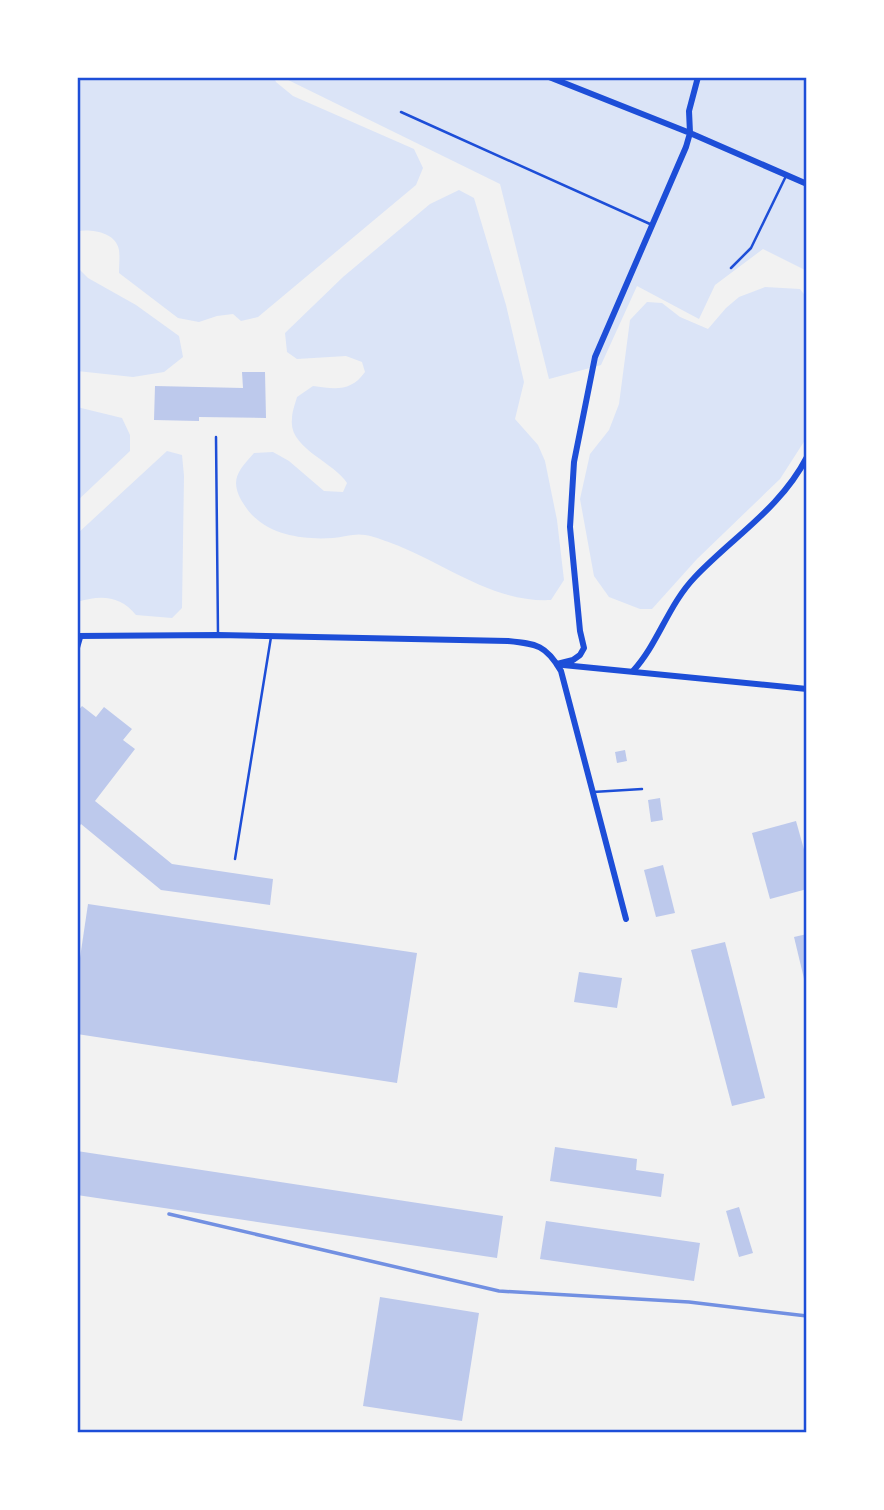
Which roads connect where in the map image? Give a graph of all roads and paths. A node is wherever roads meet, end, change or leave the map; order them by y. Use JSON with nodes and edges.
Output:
{"nodes":[{"id":1,"x":549,"y":77,"type":"edge"},
{"id":2,"x":698,"y":77,"type":"edge"},
{"id":3,"x":401,"y":112,"type":"dead end"},
{"id":4,"x":690,"y":133,"type":"junction"},
{"id":5,"x":786,"y":175,"type":"junction"},
{"id":6,"x":807,"y":184,"type":"edge"},
{"id":7,"x":652,"y":225,"type":"junction"},
{"id":8,"x":731,"y":268,"type":"dead end"},
{"id":9,"x":216,"y":437,"type":"dead end"},
{"id":10,"x":807,"y":457,"type":"edge"},
{"id":11,"x":218,"y":635,"type":"junction"},
{"id":12,"x":80,"y":636,"type":"edge"},
{"id":13,"x":271,"y":636,"type":"junction"},
{"id":14,"x":77,"y":654,"type":"edge"},
{"id":15,"x":558,"y":664,"type":"junction"},
{"id":16,"x":633,"y":671,"type":"junction"},
{"id":17,"x":807,"y":689,"type":"edge"},
{"id":18,"x":642,"y":789,"type":"dead end"},
{"id":19,"x":593,"y":792,"type":"junction"},
{"id":20,"x":235,"y":859,"type":"dead end"},
{"id":21,"x":626,"y":919,"type":"dead end"}],
"edges":[{"from":1,"to":4,"type":"street"},
{"from":2,"to":4,"type":"street"},
{"from":3,"to":7,"type":"lane"},
{"from":4,"to":5,"type":"street"},
{"from":4,"to":7,"type":"street"},
{"from":5,"to":6,"type":"street"},
{"from":5,"to":8,"type":"lane"},
{"from":7,"to":15,"type":"street"},
{"from":9,"to":11,"type":"lane"},
{"from":10,"to":16,"type":"street"},
{"from":11,"to":12,"type":"street"},
{"from":11,"to":13,"type":"street"},
{"from":12,"to":14,"type":"lane"},
{"from":13,"to":15,"type":"street"},
{"from":13,"to":20,"type":"lane"},
{"from":15,"to":16,"type":"street"},
{"from":15,"to":19,"type":"street"},
{"from":16,"to":17,"type":"street"},
{"from":18,"to":19,"type":"lane"},
{"from":19,"to":21,"type":"street"}]}
